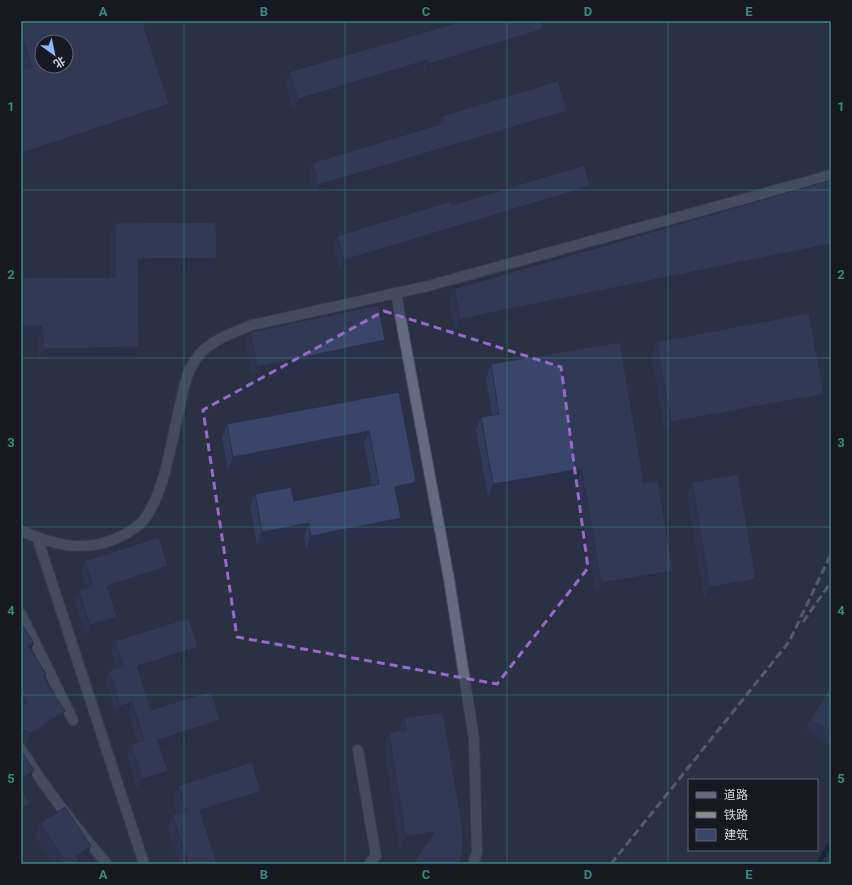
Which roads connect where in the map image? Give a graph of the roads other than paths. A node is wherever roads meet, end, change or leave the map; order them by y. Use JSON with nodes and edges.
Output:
{"nodes":[{"id":1,"x":831,"y":175,"type":"edge"},
{"id":2,"x":396,"y":293,"type":"junction"},
{"id":3,"x":21,"y":530,"type":"edge"},
{"id":4,"x":37,"y":537,"type":"junction"},
{"id":5,"x":21,"y":614,"type":"edge"},
{"id":6,"x":73,"y":720,"type":"dead end"},
{"id":7,"x":21,"y":749,"type":"edge"},
{"id":8,"x":358,"y":750,"type":"dead end"},
{"id":9,"x":108,"y":864,"type":"edge"},
{"id":10,"x":144,"y":864,"type":"edge"},
{"id":11,"x":369,"y":864,"type":"edge"},
{"id":12,"x":474,"y":864,"type":"edge"}],
"edges":[{"from":1,"to":2,"type":"street"},
{"from":2,"to":4,"type":"street"},
{"from":2,"to":12,"type":"street"},
{"from":3,"to":4,"type":"street"},
{"from":4,"to":10,"type":"street"},
{"from":5,"to":6,"type":"street"},
{"from":7,"to":9,"type":"street"},
{"from":8,"to":11,"type":"street"}]}
